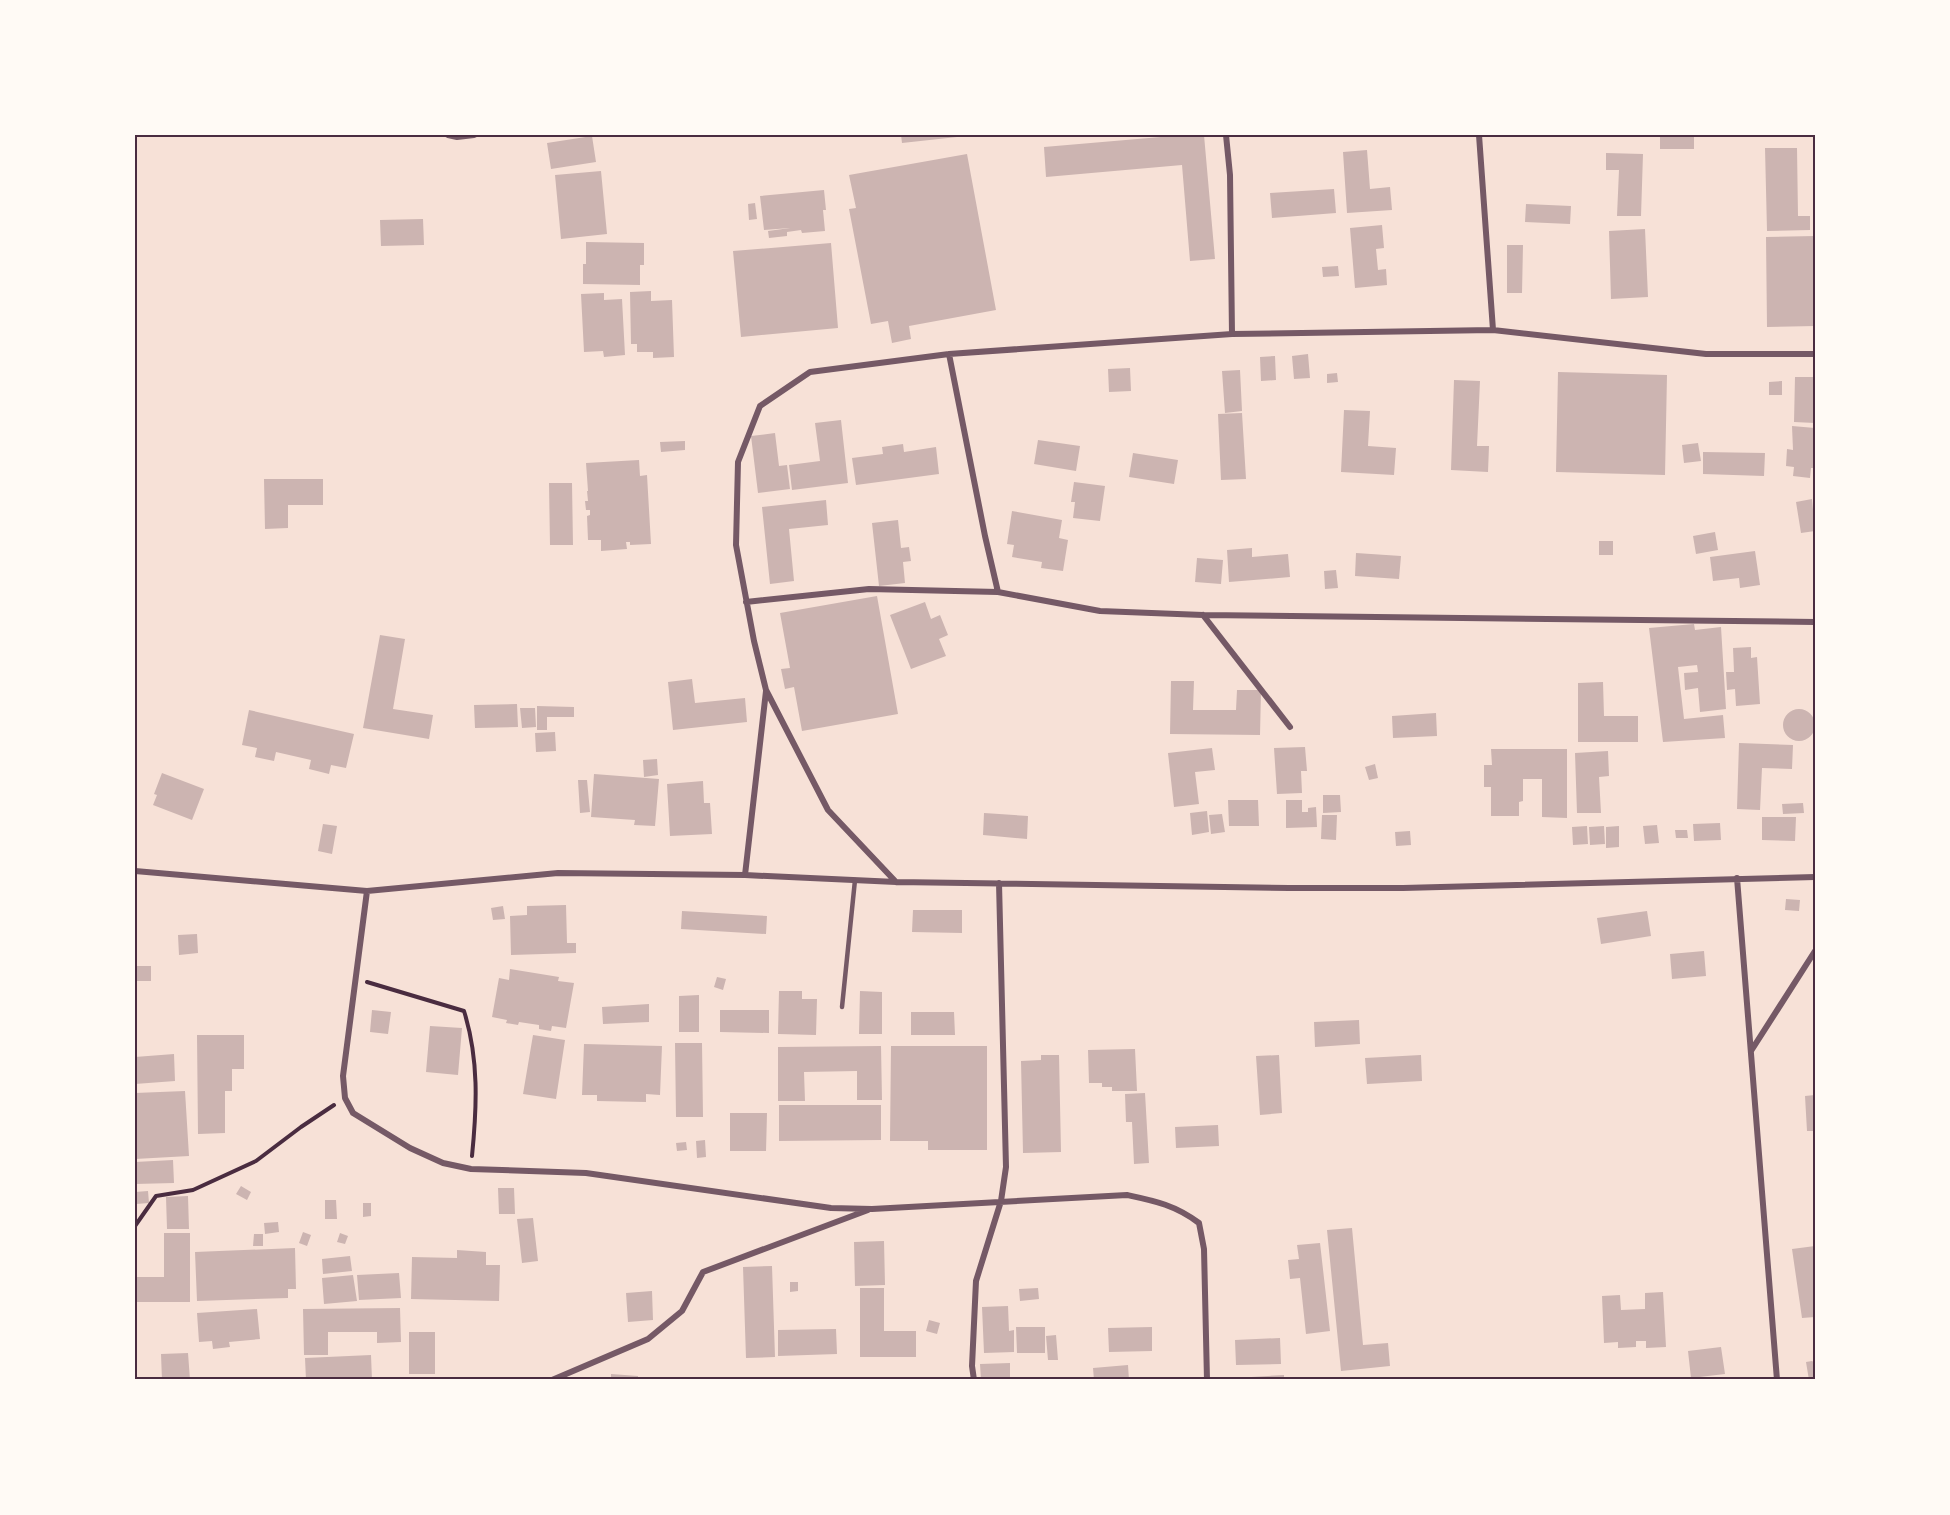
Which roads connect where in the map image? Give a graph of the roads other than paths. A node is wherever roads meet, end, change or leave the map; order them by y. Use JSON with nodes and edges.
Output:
{"nodes":[{"id":1,"x":448,"y":135,"type":"edge"},
{"id":2,"x":474,"y":135,"type":"edge"},
{"id":3,"x":1226,"y":135,"type":"edge"},
{"id":4,"x":1479,"y":135,"type":"edge"},
{"id":5,"x":1493,"y":330,"type":"junction"},
{"id":6,"x":1232,"y":334,"type":"junction"},
{"id":7,"x":949,"y":354,"type":"junction"},
{"id":8,"x":1815,"y":354,"type":"edge"},
{"id":9,"x":998,"y":592,"type":"junction"},
{"id":10,"x":746,"y":602,"type":"junction"},
{"id":11,"x":1203,"y":615,"type":"junction"},
{"id":12,"x":1815,"y":621,"type":"edge"},
{"id":13,"x":766,"y":690,"type":"junction"},
{"id":14,"x":1290,"y":727,"type":"dead end"},
{"id":15,"x":135,"y":871,"type":"edge"},
{"id":16,"x":745,"y":875,"type":"junction"},
{"id":17,"x":1815,"y":877,"type":"edge"},
{"id":18,"x":1737,"y":878,"type":"junction"},
{"id":19,"x":855,"y":880,"type":"junction"},
{"id":20,"x":896,"y":882,"type":"junction"},
{"id":21,"x":999,"y":883,"type":"junction"},
{"id":22,"x":367,"y":891,"type":"junction"},
{"id":23,"x":1815,"y":951,"type":"edge"},
{"id":24,"x":842,"y":1007,"type":"dead end"},
{"id":25,"x":1751,"y":1051,"type":"junction"},
{"id":26,"x":1001,"y":1201,"type":"junction"},
{"id":27,"x":872,"y":1209,"type":"junction"},
{"id":28,"x":552,"y":1380,"type":"edge"},
{"id":29,"x":974,"y":1380,"type":"edge"},
{"id":30,"x":1207,"y":1380,"type":"edge"},
{"id":31,"x":1777,"y":1380,"type":"edge"}],
"edges":[{"from":1,"to":2,"type":"street"},
{"from":3,"to":6,"type":"street"},
{"from":4,"to":5,"type":"street"},
{"from":5,"to":6,"type":"street"},
{"from":5,"to":8,"type":"street"},
{"from":6,"to":7,"type":"street"},
{"from":7,"to":9,"type":"street"},
{"from":7,"to":10,"type":"street"},
{"from":9,"to":10,"type":"street"},
{"from":9,"to":11,"type":"street"},
{"from":10,"to":13,"type":"street"},
{"from":11,"to":12,"type":"street"},
{"from":11,"to":14,"type":"street"},
{"from":13,"to":16,"type":"street"},
{"from":13,"to":20,"type":"street"},
{"from":15,"to":22,"type":"street"},
{"from":16,"to":19,"type":"street"},
{"from":16,"to":22,"type":"street"},
{"from":17,"to":18,"type":"street"},
{"from":18,"to":21,"type":"street"},
{"from":18,"to":25,"type":"street"},
{"from":19,"to":20,"type":"street"},
{"from":19,"to":24,"type":"lane"},
{"from":20,"to":21,"type":"street"},
{"from":21,"to":26,"type":"street"},
{"from":22,"to":27,"type":"street"},
{"from":23,"to":25,"type":"street"},
{"from":25,"to":31,"type":"street"},
{"from":26,"to":27,"type":"street"},
{"from":26,"to":29,"type":"street"},
{"from":26,"to":30,"type":"street"},
{"from":27,"to":28,"type":"street"}]}
